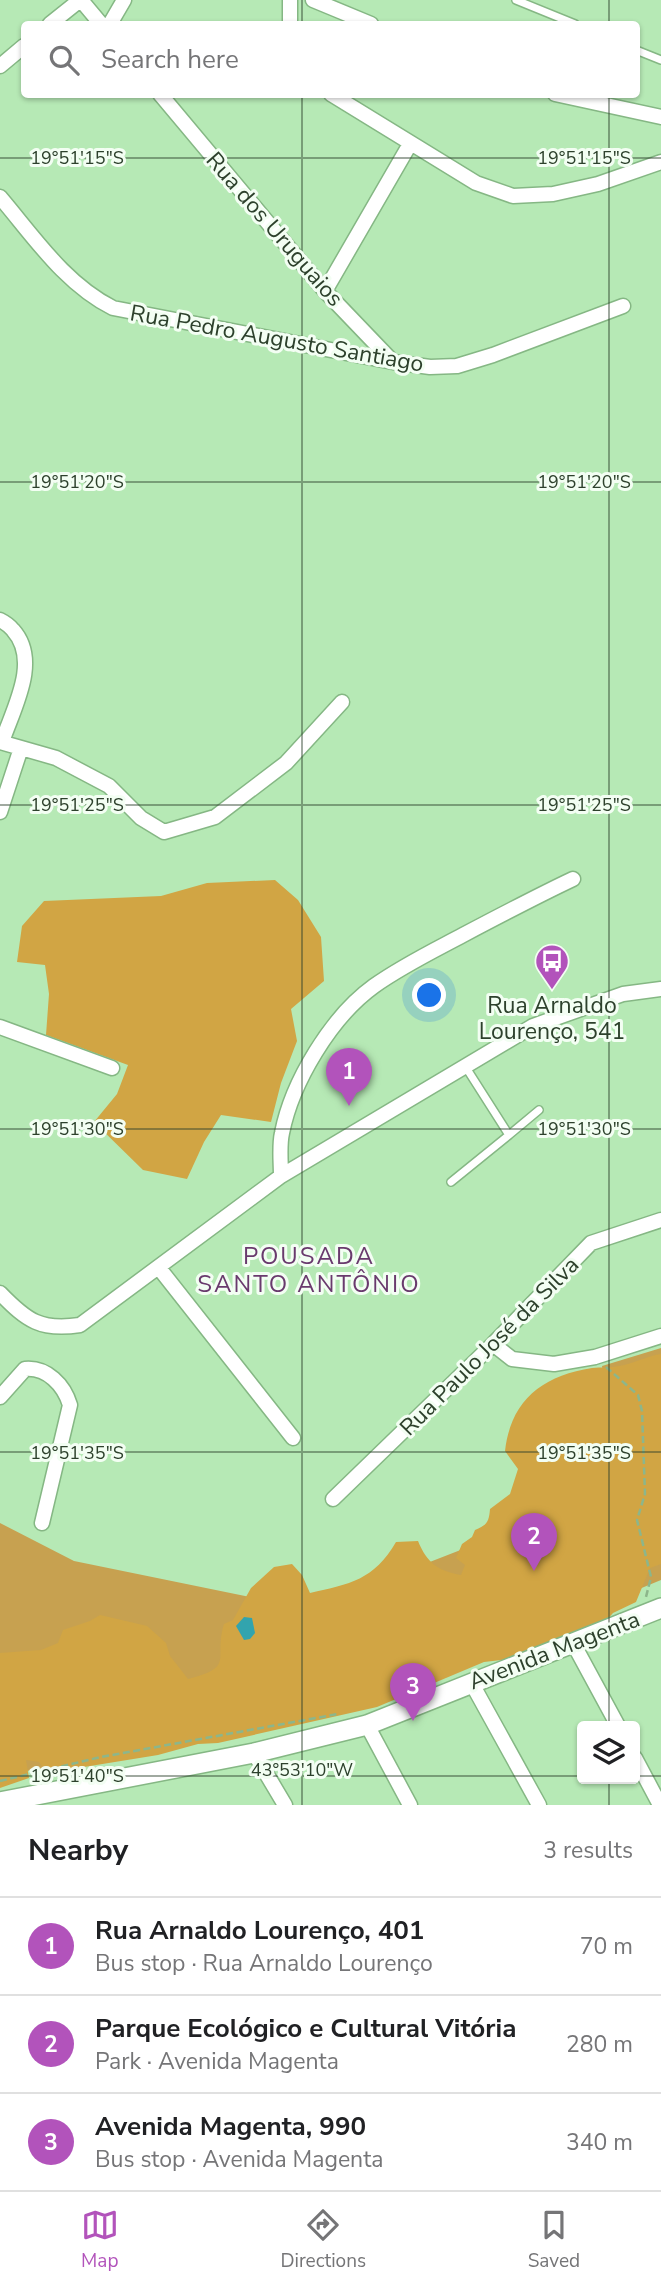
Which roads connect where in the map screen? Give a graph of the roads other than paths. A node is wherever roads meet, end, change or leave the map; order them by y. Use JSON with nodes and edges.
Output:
{"nodes":[{"id":1,"x":80,"y":0,"type":"edge"},
{"id":2,"x":124,"y":0,"type":"edge"},
{"id":3,"x":290,"y":0,"type":"edge"},
{"id":4,"x":313,"y":0,"type":"edge"},
{"id":5,"x":516,"y":0,"type":"edge"},
{"id":6,"x":54,"y":21,"type":"edge"},
{"id":7,"x":98,"y":21,"type":"edge"},
{"id":8,"x":112,"y":21,"type":"edge"},
{"id":9,"x":290,"y":21,"type":"edge"},
{"id":10,"x":364,"y":21,"type":"edge"},
{"id":11,"x":568,"y":21,"type":"edge"},
{"id":12,"x":21,"y":48,"type":"edge"},
{"id":13,"x":640,"y":52,"type":"edge"},
{"id":14,"x":661,"y":60,"type":"edge"},
{"id":15,"x":0,"y":66,"type":"edge"},
{"id":16,"x":163,"y":98,"type":"edge"},
{"id":17,"x":337,"y":98,"type":"edge"},
{"id":18,"x":573,"y":98,"type":"edge"},
{"id":19,"x":661,"y":117,"type":"edge"},
{"id":20,"x":410,"y":144,"type":"junction"},
{"id":21,"x":661,"y":162,"type":"edge"},
{"id":22,"x":0,"y":197,"type":"edge"},
{"id":23,"x":325,"y":291,"type":"junction"},
{"id":24,"x":623,"y":306,"type":"dead end"},
{"id":25,"x":393,"y":362,"type":"junction"},
{"id":26,"x":0,"y":620,"type":"edge"},
{"id":27,"x":342,"y":702,"type":"dead end"},
{"id":28,"x":1,"y":742,"type":"edge"},
{"id":29,"x":21,"y":748,"type":"junction"},
{"id":30,"x":0,"y":812,"type":"edge"},
{"id":31,"x":573,"y":879,"type":"dead end"},
{"id":32,"x":661,"y":989,"type":"edge"},
{"id":33,"x":0,"y":1027,"type":"edge"},
{"id":34,"x":465,"y":1066,"type":"junction"},
{"id":35,"x":112,"y":1068,"type":"dead end"},
{"id":36,"x":539,"y":1110,"type":"dead end"},
{"id":37,"x":509,"y":1135,"type":"junction"},
{"id":38,"x":281,"y":1176,"type":"junction"},
{"id":39,"x":451,"y":1182,"type":"dead end"},
{"id":40,"x":661,"y":1220,"type":"edge"},
{"id":41,"x":159,"y":1268,"type":"junction"},
{"id":42,"x":2,"y":1299,"type":"edge"},
{"id":43,"x":661,"y":1336,"type":"edge"},
{"id":44,"x":493,"y":1344,"type":"junction"},
{"id":45,"x":0,"y":1397,"type":"edge"},
{"id":46,"x":293,"y":1438,"type":"dead end"},
{"id":47,"x":333,"y":1499,"type":"dead end"},
{"id":48,"x":42,"y":1522,"type":"dead end"},
{"id":49,"x":652,"y":1602,"type":"edge"},
{"id":50,"x":573,"y":1643,"type":"junction"},
{"id":51,"x":471,"y":1682,"type":"junction"},
{"id":52,"x":615,"y":1721,"type":"edge"},
{"id":53,"x":367,"y":1725,"type":"junction"},
{"id":54,"x":254,"y":1752,"type":"junction"},
{"id":55,"x":640,"y":1767,"type":"edge"},
{"id":56,"x":34,"y":1800,"type":"edge"},
{"id":57,"x":0,"y":1802,"type":"edge"},
{"id":58,"x":285,"y":1805,"type":"edge"},
{"id":59,"x":410,"y":1805,"type":"edge"},
{"id":60,"x":539,"y":1805,"type":"edge"},
{"id":61,"x":660,"y":1805,"type":"edge"}],
"edges":[{"from":1,"to":6,"type":"street"},
{"from":1,"to":7,"type":"street"},
{"from":2,"to":8,"type":"street"},
{"from":3,"to":9,"type":"street"},
{"from":4,"to":10,"type":"street"},
{"from":5,"to":11,"type":"lane"},
{"from":12,"to":15,"type":"street"},
{"from":13,"to":14,"type":"lane"},
{"from":16,"to":23,"type":"street","name":"Rua dos Uruguaios"},
{"from":17,"to":20,"type":"street"},
{"from":18,"to":19,"type":"street"},
{"from":20,"to":21,"type":"street"},
{"from":20,"to":23,"type":"street"},
{"from":22,"to":25,"type":"street","name":"Rua Pedro Augusto Santiago"},
{"from":23,"to":25,"type":"street","name":"Rua dos Uruguaios"},
{"from":24,"to":25,"type":"street","name":"Rua Pedro Augusto Santiago"},
{"from":26,"to":28,"type":"street"},
{"from":27,"to":29,"type":"street"},
{"from":28,"to":29,"type":"street"},
{"from":29,"to":30,"type":"street"},
{"from":31,"to":38,"type":"street"},
{"from":32,"to":34,"type":"street"},
{"from":33,"to":35,"type":"street"},
{"from":34,"to":37,"type":"lane"},
{"from":34,"to":38,"type":"street"},
{"from":36,"to":37,"type":"lane"},
{"from":37,"to":39,"type":"lane"},
{"from":38,"to":41,"type":"street"},
{"from":40,"to":44,"type":"street","name":"Rua Paulo José da Silva"},
{"from":41,"to":42,"type":"street"},
{"from":41,"to":46,"type":"street"},
{"from":43,"to":44,"type":"street"},
{"from":44,"to":47,"type":"street","name":"Rua Paulo José da Silva"},
{"from":45,"to":48,"type":"street"},
{"from":49,"to":50,"type":"street","name":"Avenida Magenta"},
{"from":50,"to":51,"type":"street","name":"Avenida Magenta"},
{"from":50,"to":52,"type":"street"},
{"from":51,"to":53,"type":"street","name":"Avenida Magenta"},
{"from":51,"to":60,"type":"street"},
{"from":53,"to":54,"type":"street","name":"Avenida Magenta"},
{"from":53,"to":59,"type":"street"},
{"from":54,"to":56,"type":"street","name":"Avenida Magenta"},
{"from":54,"to":58,"type":"street"},
{"from":55,"to":61,"type":"street"},
{"from":56,"to":57,"type":"street","name":"Avenida Magenta"}]}
